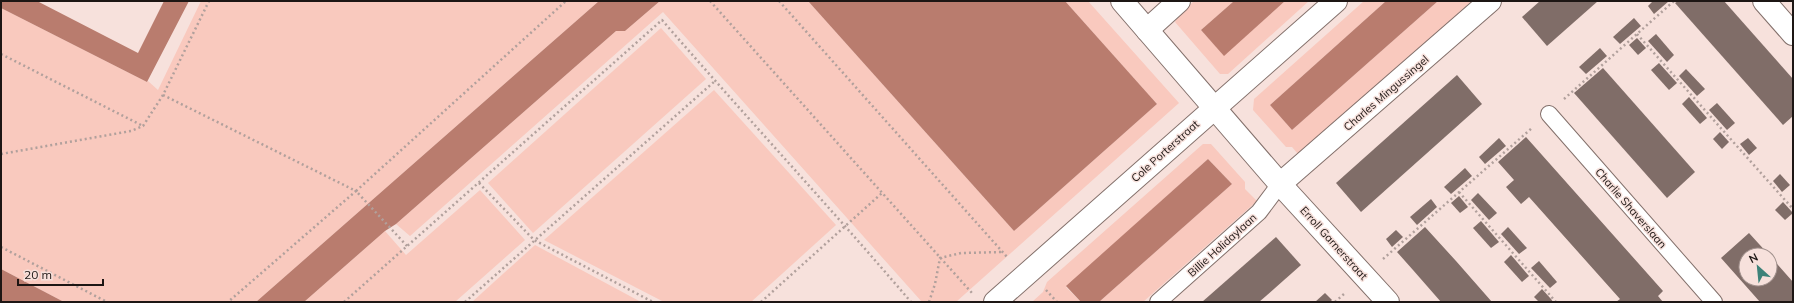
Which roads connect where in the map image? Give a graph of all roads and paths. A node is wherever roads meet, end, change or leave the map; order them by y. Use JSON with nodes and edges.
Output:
{"nodes":[{"id":1,"x":209,"y":1,"type":"edge"},
{"id":2,"x":566,"y":1,"type":"edge"},
{"id":3,"x":710,"y":1,"type":"edge"},
{"id":4,"x":779,"y":1,"type":"edge"},
{"id":5,"x":1122,"y":1,"type":"edge"},
{"id":6,"x":1180,"y":1,"type":"edge"},
{"id":7,"x":1336,"y":1,"type":"edge"},
{"id":8,"x":1490,"y":1,"type":"edge"},
{"id":9,"x":1674,"y":1,"type":"edge"},
{"id":10,"x":1764,"y":1,"type":"edge"},
{"id":11,"x":1147,"y":30,"type":"junction"},
{"id":12,"x":1637,"y":34,"type":"junction"},
{"id":13,"x":1793,"y":34,"type":"edge"},
{"id":14,"x":1,"y":54,"type":"edge"},
{"id":15,"x":714,"y":81,"type":"junction"},
{"id":16,"x":163,"y":95,"type":"junction"},
{"id":17,"x":1215,"y":107,"type":"junction"},
{"id":18,"x":1548,"y":114,"type":"junction"},
{"id":19,"x":143,"y":126,"type":"junction"},
{"id":20,"x":1,"y":154,"type":"edge"},
{"id":21,"x":479,"y":183,"type":"junction"},
{"id":22,"x":1280,"y":184,"type":"junction"},
{"id":23,"x":356,"y":191,"type":"junction"},
{"id":24,"x":1459,"y":192,"type":"junction"},
{"id":25,"x":882,"y":193,"type":"junction"},
{"id":26,"x":1793,"y":209,"type":"edge"},
{"id":27,"x":846,"y":226,"type":"junction"},
{"id":28,"x":534,"y":240,"type":"junction"},
{"id":29,"x":407,"y":246,"type":"junction"},
{"id":30,"x":1,"y":247,"type":"edge"},
{"id":31,"x":1003,"y":252,"type":"junction"},
{"id":32,"x":940,"y":258,"type":"junction"},
{"id":33,"x":1026,"y":276,"type":"junction"},
{"id":34,"x":1364,"y":276,"type":"junction"},
{"id":35,"x":975,"y":296,"type":"dead end"},
{"id":36,"x":107,"y":302,"type":"edge"},
{"id":37,"x":228,"y":302,"type":"edge"},
{"id":38,"x":344,"y":302,"type":"edge"},
{"id":39,"x":465,"y":302,"type":"edge"},
{"id":40,"x":653,"y":302,"type":"edge"},
{"id":41,"x":761,"y":302,"type":"edge"},
{"id":42,"x":911,"y":302,"type":"edge"},
{"id":43,"x":928,"y":302,"type":"edge"},
{"id":44,"x":995,"y":302,"type":"edge"},
{"id":45,"x":1158,"y":302,"type":"edge"},
{"id":46,"x":1335,"y":302,"type":"edge"},
{"id":47,"x":1388,"y":302,"type":"edge"},
{"id":48,"x":1556,"y":302,"type":"edge"},
{"id":49,"x":1714,"y":302,"type":"edge"}],
"edges":[{"from":1,"to":16,"type":"path"},
{"from":2,"to":23,"type":"path"},
{"from":3,"to":25,"type":"path"},
{"from":4,"to":31,"type":"path"},
{"from":5,"to":11,"type":"street","name":"Erroll Garnerstraat"},
{"from":6,"to":11,"type":"street"},
{"from":7,"to":17,"type":"street","name":"Cole Porterstraat"},
{"from":8,"to":22,"type":"street","name":"Charles Mingussingel"},
{"from":9,"to":12,"type":"path"},
{"from":10,"to":13,"type":"street"},
{"from":11,"to":17,"type":"street","name":"Erroll Garnerstraat"},
{"from":12,"to":18,"type":"path"},
{"from":12,"to":26,"type":"path"},
{"from":14,"to":19,"type":"path"},
{"from":15,"to":21,"type":"path"},
{"from":15,"to":27,"type":"path"},
{"from":15,"to":28,"type":"path"},
{"from":16,"to":19,"type":"path"},
{"from":16,"to":23,"type":"path"},
{"from":17,"to":22,"type":"street","name":"Erroll Garnerstraat"},
{"from":17,"to":33,"type":"street","name":"Cole Porterstraat"},
{"from":18,"to":24,"type":"path"},
{"from":18,"to":49,"type":"street","name":"Charlie Shaverslaan"},
{"from":19,"to":20,"type":"path"},
{"from":21,"to":28,"type":"path"},
{"from":21,"to":29,"type":"path"},
{"from":22,"to":34,"type":"street","name":"Erroll Garnerstraat"},
{"from":22,"to":45,"type":"street","name":"Billie Holidaylaan"},
{"from":23,"to":29,"type":"path"},
{"from":23,"to":37,"type":"path"},
{"from":24,"to":34,"type":"path"},
{"from":24,"to":48,"type":"path"},
{"from":25,"to":27,"type":"path"},
{"from":25,"to":32,"type":"path"},
{"from":27,"to":41,"type":"path"},
{"from":27,"to":42,"type":"path"},
{"from":28,"to":39,"type":"path"},
{"from":28,"to":40,"type":"path"},
{"from":29,"to":38,"type":"path"},
{"from":30,"to":36,"type":"path"},
{"from":31,"to":32,"type":"path"},
{"from":31,"to":33,"type":"path"},
{"from":32,"to":35,"type":"path"},
{"from":32,"to":43,"type":"path"},
{"from":33,"to":44,"type":"street","name":"Cole Porterstraat"},
{"from":34,"to":46,"type":"path"},
{"from":34,"to":47,"type":"street","name":"Erroll Garnerstraat"}]}
